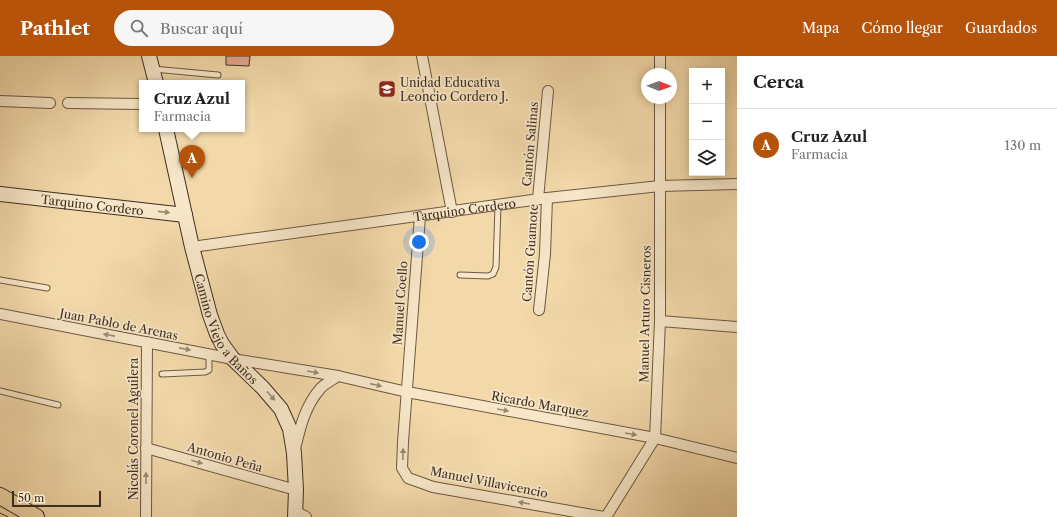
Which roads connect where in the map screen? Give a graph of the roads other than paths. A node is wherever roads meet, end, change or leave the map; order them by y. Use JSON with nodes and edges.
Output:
{"nodes":[{"id":1,"x":422,"y":56,"type":"edge"},
{"id":2,"x":660,"y":56,"type":"edge"},
{"id":3,"x":151,"y":62,"type":"edge"},
{"id":4,"x":660,"y":68,"type":"edge"},
{"id":5,"x":218,"y":75,"type":"dead end"},
{"id":6,"x":155,"y":80,"type":"edge"},
{"id":7,"x":548,"y":91,"type":"dead end"},
{"id":8,"x":0,"y":101,"type":"edge"},
{"id":9,"x":50,"y":103,"type":"dead end"},
{"id":10,"x":68,"y":103,"type":"dead end"},
{"id":11,"x":139,"y":104,"type":"edge"},
{"id":12,"x":660,"y":104,"type":"edge"},
{"id":13,"x":167,"y":132,"type":"edge"},
{"id":14,"x":737,"y":184,"type":"edge"},
{"id":15,"x":660,"y":186,"type":"junction"},
{"id":16,"x":0,"y":194,"type":"edge"},
{"id":17,"x":542,"y":199,"type":"junction"},
{"id":18,"x":498,"y":205,"type":"junction"},
{"id":19,"x":452,"y":212,"type":"junction"},
{"id":20,"x":185,"y":214,"type":"junction"},
{"id":21,"x":420,"y":216,"type":"junction"},
{"id":22,"x":192,"y":247,"type":"junction"},
{"id":23,"x":460,"y":274,"type":"dead end"},
{"id":24,"x":0,"y":280,"type":"edge"},
{"id":25,"x":47,"y":288,"type":"dead end"},
{"id":26,"x":539,"y":310,"type":"dead end"},
{"id":27,"x":0,"y":314,"type":"edge"},
{"id":28,"x":660,"y":321,"type":"junction"},
{"id":29,"x":737,"y":327,"type":"edge"},
{"id":30,"x":147,"y":342,"type":"junction"},
{"id":31,"x":209,"y":354,"type":"junction"},
{"id":32,"x":233,"y":359,"type":"junction"},
{"id":33,"x":162,"y":374,"type":"dead end"},
{"id":34,"x":338,"y":376,"type":"junction"},
{"id":35,"x":0,"y":391,"type":"edge"},
{"id":36,"x":407,"y":392,"type":"junction"},
{"id":37,"x":58,"y":405,"type":"dead end"},
{"id":38,"x":655,"y":438,"type":"junction"},
{"id":39,"x":146,"y":448,"type":"junction"},
{"id":40,"x":294,"y":453,"type":"junction"},
{"id":41,"x":737,"y":458,"type":"edge"},
{"id":42,"x":296,"y":490,"type":"junction"},
{"id":43,"x":0,"y":496,"type":"edge"},
{"id":44,"x":299,"y":515,"type":"edge"},
{"id":45,"x":36,"y":517,"type":"edge"},
{"id":46,"x":146,"y":517,"type":"edge"},
{"id":47,"x":605,"y":517,"type":"edge"}],
"edges":[{"from":1,"to":19,"type":"street"},
{"from":2,"to":4,"type":"street"},
{"from":3,"to":5,"type":"lane"},
{"from":3,"to":6,"type":"street"},
{"from":7,"to":17,"type":"street","name":"Cantón Salinas"},
{"from":8,"to":9,"type":"street"},
{"from":10,"to":11,"type":"street"},
{"from":12,"to":15,"type":"street","name":"Manuel Arturo Cisneros"},
{"from":13,"to":20,"type":"street","name":"Camino Viejo a Baños"},
{"from":14,"to":15,"type":"street","name":"Tarquino Cordero"},
{"from":15,"to":17,"type":"street","name":"Tarquino Cordero"},
{"from":15,"to":28,"type":"street","name":"Manuel Arturo Cisneros"},
{"from":16,"to":20,"type":"street","name":"Tarquino Cordero","one_way":true},
{"from":17,"to":18,"type":"street","name":"Tarquino Cordero"},
{"from":17,"to":26,"type":"street","name":"Cantón Guamote"},
{"from":18,"to":19,"type":"street","name":"Tarquino Cordero"},
{"from":18,"to":23,"type":"lane"},
{"from":19,"to":21,"type":"street","name":"Tarquino Cordero"},
{"from":20,"to":22,"type":"street","name":"Camino Viejo a Baños"},
{"from":21,"to":22,"type":"street","name":"Tarquino Cordero"},
{"from":21,"to":36,"type":"street","name":"Manuel Coello"},
{"from":22,"to":32,"type":"street","name":"Camino Viejo a Baños"},
{"from":24,"to":25,"type":"lane"},
{"from":30,"to":27,"type":"street","name":"Juan Pablo de Arenas","one_way":true},
{"from":28,"to":29,"type":"street"},
{"from":28,"to":38,"type":"street","name":"Manuel Arturo Cisneros"},
{"from":30,"to":31,"type":"street","name":"Juan Pablo de Arenas","one_way":true},
{"from":30,"to":39,"type":"street","name":"Nicolás Coronel Aguilera"},
{"from":31,"to":32,"type":"street","name":"Juan Pablo de Arenas"},
{"from":31,"to":33,"type":"lane"},
{"from":32,"to":34,"type":"street","name":"Ricardo Marquez","one_way":true},
{"from":32,"to":40,"type":"street","name":"Camino Viejo a Baños","one_way":true},
{"from":34,"to":36,"type":"street","name":"Ricardo Marquez","one_way":true},
{"from":34,"to":40,"type":"street"},
{"from":35,"to":37,"type":"lane"},
{"from":36,"to":38,"type":"street","name":"Ricardo Marquez","one_way":true},
{"from":47,"to":36,"type":"street","name":"Manuel Villavicencio","one_way":true},
{"from":38,"to":41,"type":"street","name":"Ricardo Marquez"},
{"from":38,"to":47,"type":"street","name":"Manuel Arturo Cisneros"},
{"from":39,"to":42,"type":"street","name":"Antonio Peña","one_way":true},
{"from":46,"to":39,"type":"street","name":"Nicolás Coronel Aguilera","one_way":true},
{"from":40,"to":42,"type":"street","name":"Camino Viejo a Baños"},
{"from":42,"to":44,"type":"street","name":"Camino Viejo a Baños"},
{"from":43,"to":45,"type":"main road"}]}
